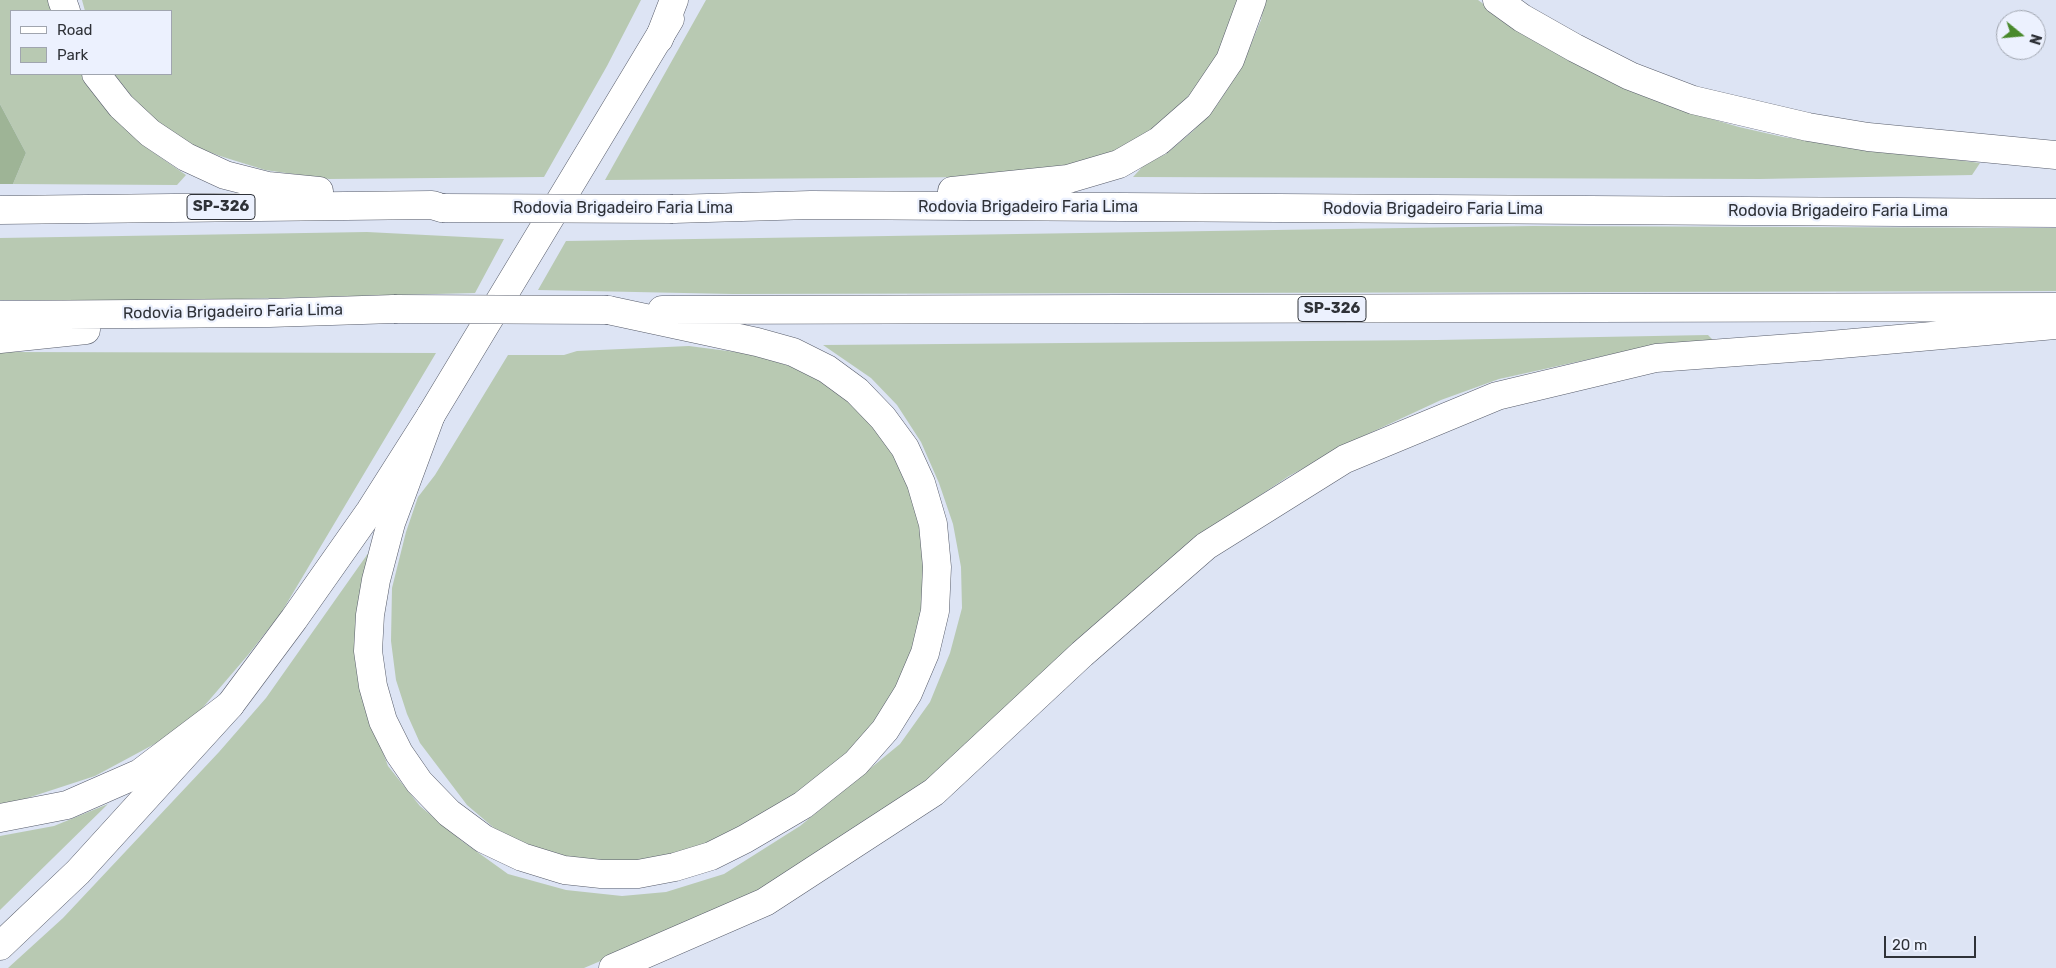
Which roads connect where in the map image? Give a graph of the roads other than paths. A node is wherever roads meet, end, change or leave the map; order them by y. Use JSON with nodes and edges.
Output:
{"nodes":[{"id":1,"x":674,"y":0,"type":"edge"},
{"id":2,"x":680,"y":0,"type":"edge"},
{"id":3,"x":1252,"y":0,"type":"edge"},
{"id":4,"x":1497,"y":0,"type":"edge"},
{"id":5,"x":659,"y":39,"type":"junction"},
{"id":6,"x":97,"y":75,"type":"edge"},
{"id":7,"x":2056,"y":154,"type":"edge"},
{"id":8,"x":811,"y":205,"type":"junction"},
{"id":9,"x":437,"y":206,"type":"junction"},
{"id":10,"x":0,"y":210,"type":"edge"},
{"id":11,"x":2056,"y":213,"type":"edge"},
{"id":12,"x":2056,"y":307,"type":"edge"},
{"id":13,"x":608,"y":310,"type":"junction"},
{"id":14,"x":269,"y":313,"type":"junction"},
{"id":15,"x":0,"y":315,"type":"edge"},
{"id":16,"x":2056,"y":325,"type":"edge"},
{"id":17,"x":0,"y":338,"type":"edge"},
{"id":18,"x":431,"y":416,"type":"junction"},
{"id":19,"x":230,"y":705,"type":"junction"},
{"id":20,"x":0,"y":818,"type":"edge"},
{"id":21,"x":0,"y":946,"type":"edge"},
{"id":22,"x":613,"y":968,"type":"edge"}],
"edges":[{"from":1,"to":5,"type":"main road"},
{"from":2,"to":5,"type":"main road"},
{"from":3,"to":8,"type":"main road"},
{"from":4,"to":7,"type":"main road"},
{"from":5,"to":18,"type":"main road"},
{"from":6,"to":9,"type":"main road"},
{"from":8,"to":9,"type":"main road","name":"Rodovia Brigadeiro Faria Lima","number":"SP-326","bridge":true},
{"from":8,"to":11,"type":"main road","name":"Rodovia Brigadeiro Faria Lima","number":"SP-326"},
{"from":9,"to":10,"type":"main road","name":"Rodovia Brigadeiro Faria Lima","number":"SP-326"},
{"from":12,"to":13,"type":"main road","name":"Rodovia Brigadeiro Faria Lima","number":"SP-326"},
{"from":13,"to":14,"type":"main road","name":"Rodovia Brigadeiro Faria Lima","number":"SP-326","bridge":true},
{"from":13,"to":18,"type":"main road"},
{"from":14,"to":15,"type":"main road","name":"Rodovia Brigadeiro Faria Lima","number":"SP-326"},
{"from":14,"to":17,"type":"main road"},
{"from":16,"to":22,"type":"main road"},
{"from":18,"to":19,"type":"main road"},
{"from":19,"to":20,"type":"main road"},
{"from":19,"to":21,"type":"main road"}]}
